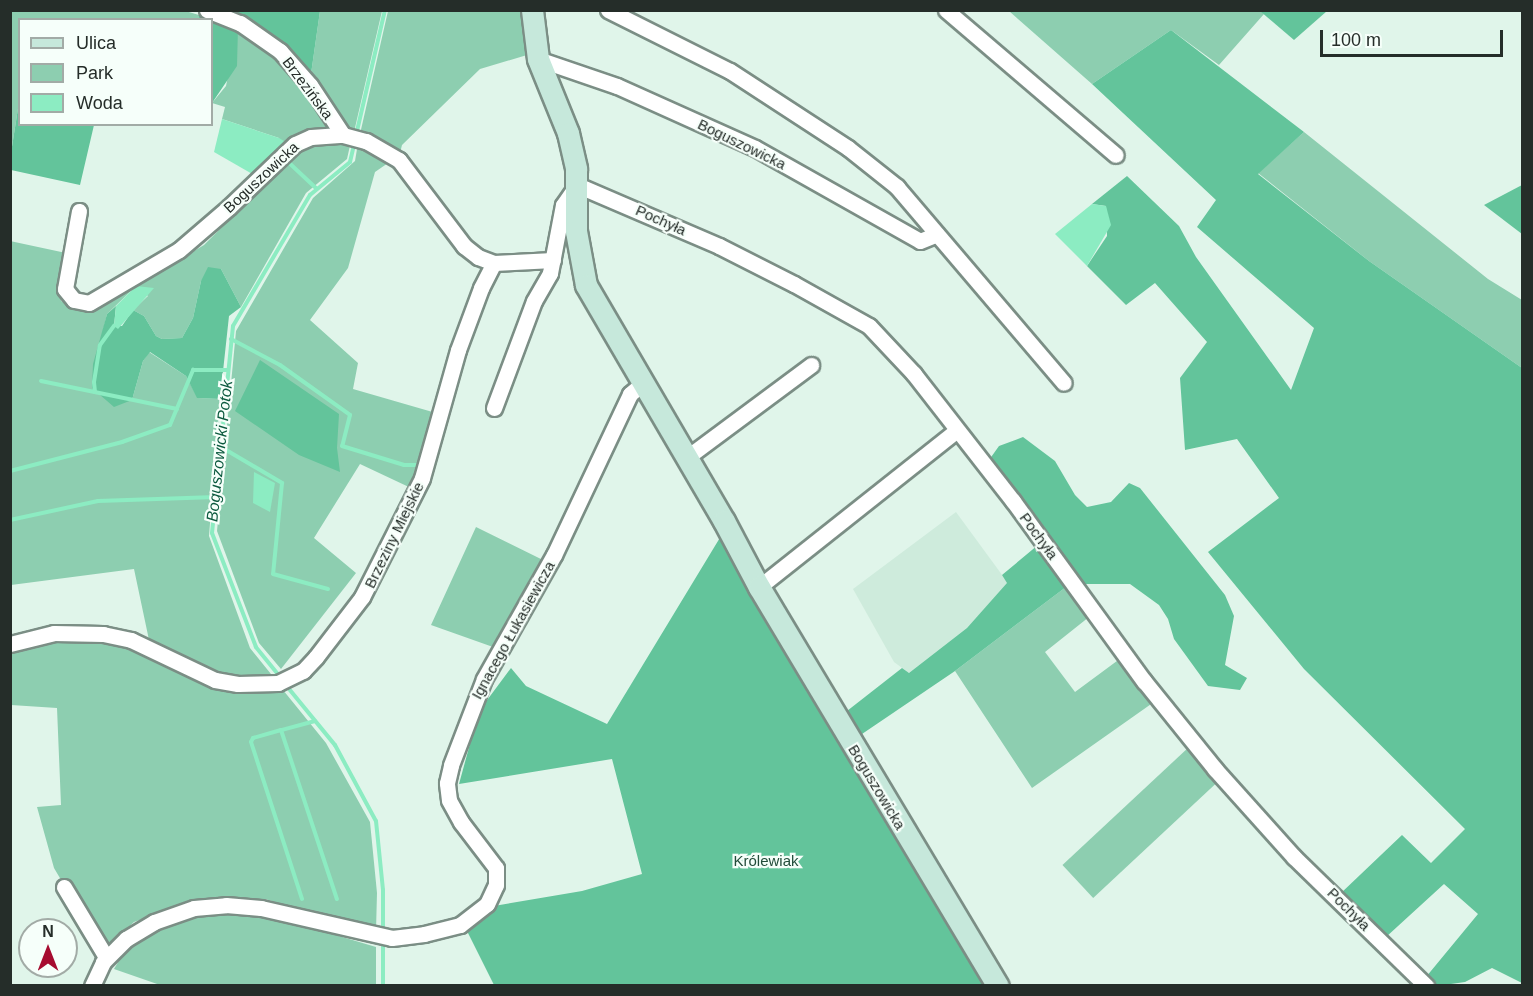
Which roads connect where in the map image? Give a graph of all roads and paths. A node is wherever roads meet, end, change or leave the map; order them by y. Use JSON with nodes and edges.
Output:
{"nodes":[{"id":1,"x":207,"y":10,"type":"edge"},
{"id":2,"x":532,"y":10,"type":"edge"},
{"id":3,"x":608,"y":10,"type":"edge"},
{"id":4,"x":946,"y":10,"type":"edge"},
{"id":5,"x":538,"y":59,"type":"junction"},
{"id":6,"x":343,"y":135,"type":"junction"},
{"id":7,"x":1116,"y":155,"type":"dead end"},
{"id":8,"x":577,"y":185,"type":"junction"},
{"id":9,"x":79,"y":211,"type":"dead end"},
{"id":10,"x":937,"y":234,"type":"junction"},
{"id":11,"x":553,"y":260,"type":"junction"},
{"id":12,"x":494,"y":263,"type":"junction"},
{"id":13,"x":812,"y":365,"type":"dead end"},
{"id":14,"x":1064,"y":383,"type":"dead end"},
{"id":15,"x":642,"y":384,"type":"junction"},
{"id":16,"x":494,"y":408,"type":"dead end"},
{"id":17,"x":956,"y":431,"type":"junction"},
{"id":18,"x":686,"y":458,"type":"junction"},
{"id":19,"x":759,"y":587,"type":"junction"},
{"id":20,"x":10,"y":644,"type":"edge"},
{"id":21,"x":64,"y":887,"type":"dead end"},
{"id":22,"x":106,"y":957,"type":"junction"},
{"id":23,"x":92,"y":986,"type":"edge"},
{"id":24,"x":998,"y":986,"type":"edge"},
{"id":25,"x":1426,"y":986,"type":"edge"}],
"edges":[{"from":1,"to":6,"type":"street","name":"Brzezińska"},
{"from":2,"to":5,"type":"street","name":"Boguszowicka"},
{"from":3,"to":10,"type":"street"},
{"from":4,"to":7,"type":"street"},
{"from":5,"to":8,"type":"street","name":"Boguszowicka"},
{"from":5,"to":10,"type":"street","name":"Boguszowicka"},
{"from":6,"to":9,"type":"street","name":"Boguszowicka"},
{"from":6,"to":12,"type":"street","name":"Boguszowicka"},
{"from":8,"to":11,"type":"street"},
{"from":8,"to":15,"type":"street","name":"Boguszowicka"},
{"from":8,"to":17,"type":"street","name":"Pochyła"},
{"from":10,"to":14,"type":"street"},
{"from":11,"to":12,"type":"street"},
{"from":11,"to":16,"type":"street"},
{"from":12,"to":20,"type":"street","name":"Brzeziny Miejskie"},
{"from":13,"to":18,"type":"street"},
{"from":15,"to":18,"type":"street","name":"Boguszowicka"},
{"from":15,"to":22,"type":"street","name":"Ignacego Łukasiewicza"},
{"from":17,"to":19,"type":"street"},
{"from":17,"to":25,"type":"street","name":"Pochyła"},
{"from":18,"to":19,"type":"street","name":"Boguszowicka"},
{"from":19,"to":24,"type":"street","name":"Boguszowicka"},
{"from":21,"to":22,"type":"street"},
{"from":22,"to":23,"type":"street","name":"Ignacego Łukasiewicza"}]}
